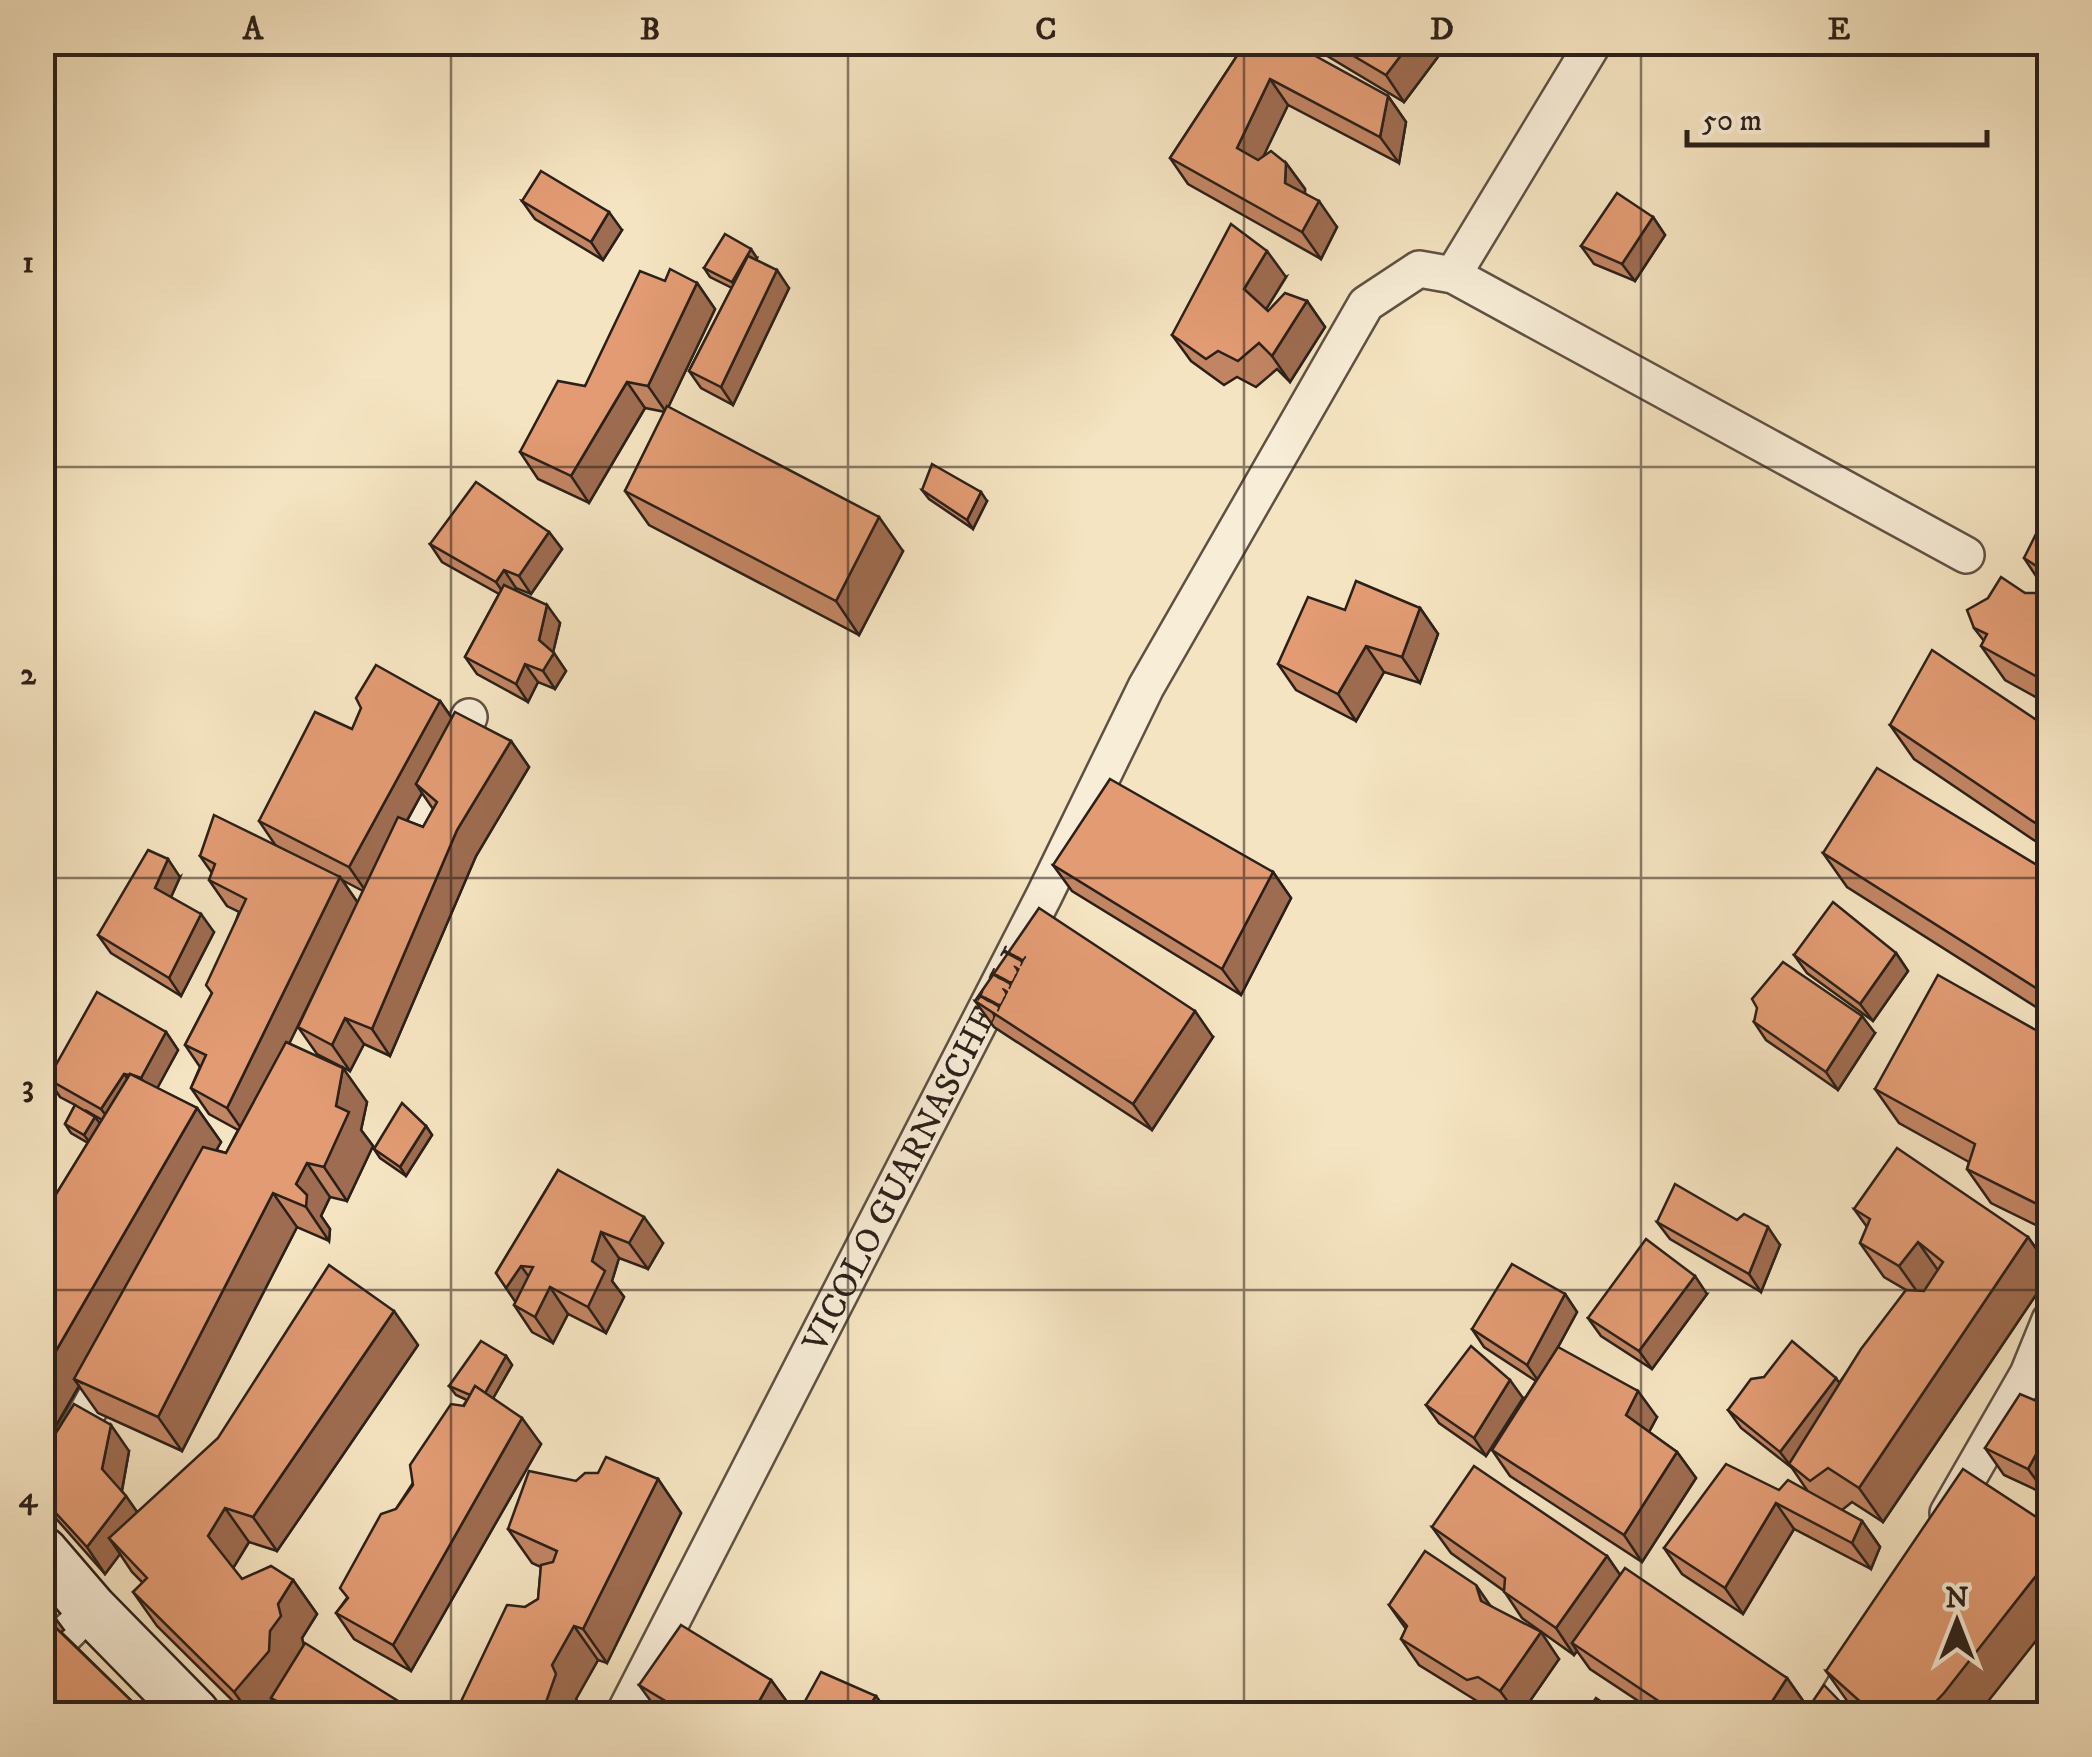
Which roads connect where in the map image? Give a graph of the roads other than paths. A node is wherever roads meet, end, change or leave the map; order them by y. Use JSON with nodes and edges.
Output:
{"nodes":[{"id":1,"x":1594,"y":42,"type":"edge"},
{"id":2,"x":1453,"y":275,"type":"junction"},
{"id":3,"x":1966,"y":556,"type":"dead end"},
{"id":4,"x":470,"y":716,"type":"edge"},
{"id":5,"x":383,"y":890,"type":"edge"},
{"id":6,"x":2050,"y":1320,"type":"edge"},
{"id":7,"x":129,"y":1337,"type":"edge"},
{"id":8,"x":42,"y":1494,"type":"edge"},
{"id":9,"x":1929,"y":1544,"type":"edge"},
{"id":10,"x":42,"y":1552,"type":"edge"},
{"id":11,"x":91,"y":1609,"type":"junction"},
{"id":12,"x":1881,"y":1626,"type":"edge"},
{"id":13,"x":42,"y":1658,"type":"edge"},
{"id":14,"x":194,"y":1714,"type":"edge"},
{"id":15,"x":624,"y":1714,"type":"edge"},
{"id":16,"x":1828,"y":1714,"type":"edge"}],
"edges":[{"from":1,"to":2,"type":"street"},
{"from":2,"to":3,"type":"street"},
{"from":2,"to":15,"type":"street","name":"VICOLO GUARNASCHELLI"},
{"from":4,"to":5,"type":"street"},
{"from":6,"to":9,"type":"street"},
{"from":7,"to":8,"type":"street"},
{"from":10,"to":11,"type":"street"},
{"from":11,"to":13,"type":"street"},
{"from":11,"to":14,"type":"street"},
{"from":12,"to":16,"type":"street"}]}
